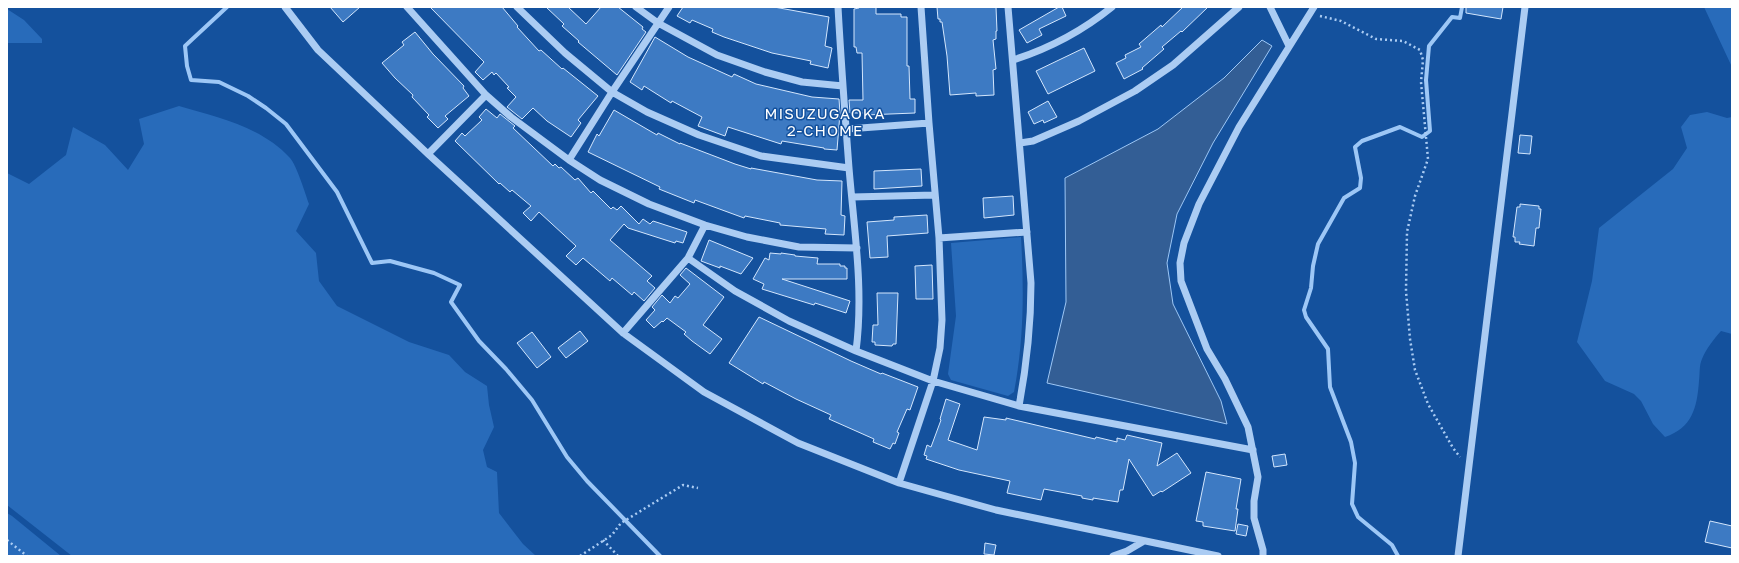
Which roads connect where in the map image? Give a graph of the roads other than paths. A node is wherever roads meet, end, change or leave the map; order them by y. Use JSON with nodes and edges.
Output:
{"nodes":[{"id":1,"x":285,"y":7,"type":"edge"},
{"id":2,"x":407,"y":7,"type":"edge"},
{"id":3,"x":517,"y":7,"type":"edge"},
{"id":4,"x":636,"y":7,"type":"edge"},
{"id":5,"x":669,"y":7,"type":"edge"},
{"id":6,"x":838,"y":7,"type":"edge"},
{"id":7,"x":921,"y":7,"type":"edge"},
{"id":8,"x":1008,"y":7,"type":"edge"},
{"id":9,"x":1112,"y":7,"type":"edge"},
{"id":10,"x":1239,"y":7,"type":"edge"},
{"id":11,"x":1270,"y":7,"type":"edge"},
{"id":12,"x":1314,"y":7,"type":"edge"},
{"id":13,"x":1525,"y":7,"type":"edge"},
{"id":14,"x":658,"y":23,"type":"junction"},
{"id":15,"x":1289,"y":46,"type":"junction"},
{"id":16,"x":1013,"y":60,"type":"junction"},
{"id":17,"x":843,"y":86,"type":"junction"},
{"id":18,"x":612,"y":92,"type":"junction"},
{"id":19,"x":486,"y":95,"type":"junction"},
{"id":20,"x":929,"y":123,"type":"junction"},
{"id":21,"x":848,"y":129,"type":"junction"},
{"id":22,"x":1020,"y":143,"type":"junction"},
{"id":23,"x":428,"y":154,"type":"junction"},
{"id":24,"x":570,"y":160,"type":"junction"},
{"id":25,"x":849,"y":168,"type":"junction"},
{"id":26,"x":935,"y":195,"type":"junction"},
{"id":27,"x":852,"y":197,"type":"junction"},
{"id":28,"x":705,"y":225,"type":"junction"},
{"id":29,"x":1027,"y":232,"type":"junction"},
{"id":30,"x":939,"y":238,"type":"junction"},
{"id":31,"x":857,"y":248,"type":"junction"},
{"id":32,"x":688,"y":258,"type":"junction"},
{"id":33,"x":623,"y":333,"type":"junction"},
{"id":34,"x":856,"y":351,"type":"junction"},
{"id":35,"x":933,"y":381,"type":"junction"},
{"id":36,"x":1019,"y":406,"type":"junction"},
{"id":37,"x":1253,"y":450,"type":"junction"},
{"id":38,"x":899,"y":483,"type":"junction"},
{"id":39,"x":1144,"y":541,"type":"junction"},
{"id":40,"x":1113,"y":556,"type":"edge"},
{"id":41,"x":1218,"y":556,"type":"edge"},
{"id":42,"x":1263,"y":556,"type":"edge"},
{"id":43,"x":1458,"y":556,"type":"edge"}],
"edges":[{"from":1,"to":23,"type":"street"},
{"from":2,"to":19,"type":"street"},
{"from":3,"to":18,"type":"street"},
{"from":4,"to":14,"type":"street"},
{"from":5,"to":14,"type":"street"},
{"from":6,"to":17,"type":"street"},
{"from":7,"to":20,"type":"street"},
{"from":8,"to":16,"type":"street"},
{"from":9,"to":16,"type":"street"},
{"from":10,"to":22,"type":"street"},
{"from":11,"to":15,"type":"street"},
{"from":12,"to":15,"type":"street"},
{"from":13,"to":43,"type":"street"},
{"from":14,"to":17,"type":"street"},
{"from":14,"to":18,"type":"street"},
{"from":15,"to":37,"type":"street"},
{"from":16,"to":22,"type":"street"},
{"from":17,"to":21,"type":"street"},
{"from":18,"to":24,"type":"street"},
{"from":18,"to":25,"type":"street"},
{"from":19,"to":23,"type":"street"},
{"from":19,"to":24,"type":"street"},
{"from":20,"to":21,"type":"street"},
{"from":20,"to":26,"type":"street"},
{"from":21,"to":25,"type":"street"},
{"from":22,"to":29,"type":"street"},
{"from":23,"to":33,"type":"street"},
{"from":24,"to":28,"type":"street"},
{"from":25,"to":27,"type":"street"},
{"from":26,"to":27,"type":"street"},
{"from":26,"to":30,"type":"street"},
{"from":27,"to":31,"type":"street"},
{"from":28,"to":31,"type":"street"},
{"from":28,"to":32,"type":"street"},
{"from":29,"to":30,"type":"street"},
{"from":29,"to":36,"type":"street"},
{"from":30,"to":35,"type":"street"},
{"from":31,"to":34,"type":"street"},
{"from":32,"to":33,"type":"street"},
{"from":32,"to":34,"type":"street"},
{"from":33,"to":38,"type":"street"},
{"from":34,"to":35,"type":"street"},
{"from":35,"to":36,"type":"street"},
{"from":35,"to":38,"type":"street"},
{"from":36,"to":37,"type":"street"},
{"from":37,"to":42,"type":"street"},
{"from":38,"to":39,"type":"street"},
{"from":39,"to":40,"type":"street"},
{"from":39,"to":41,"type":"street"}]}
